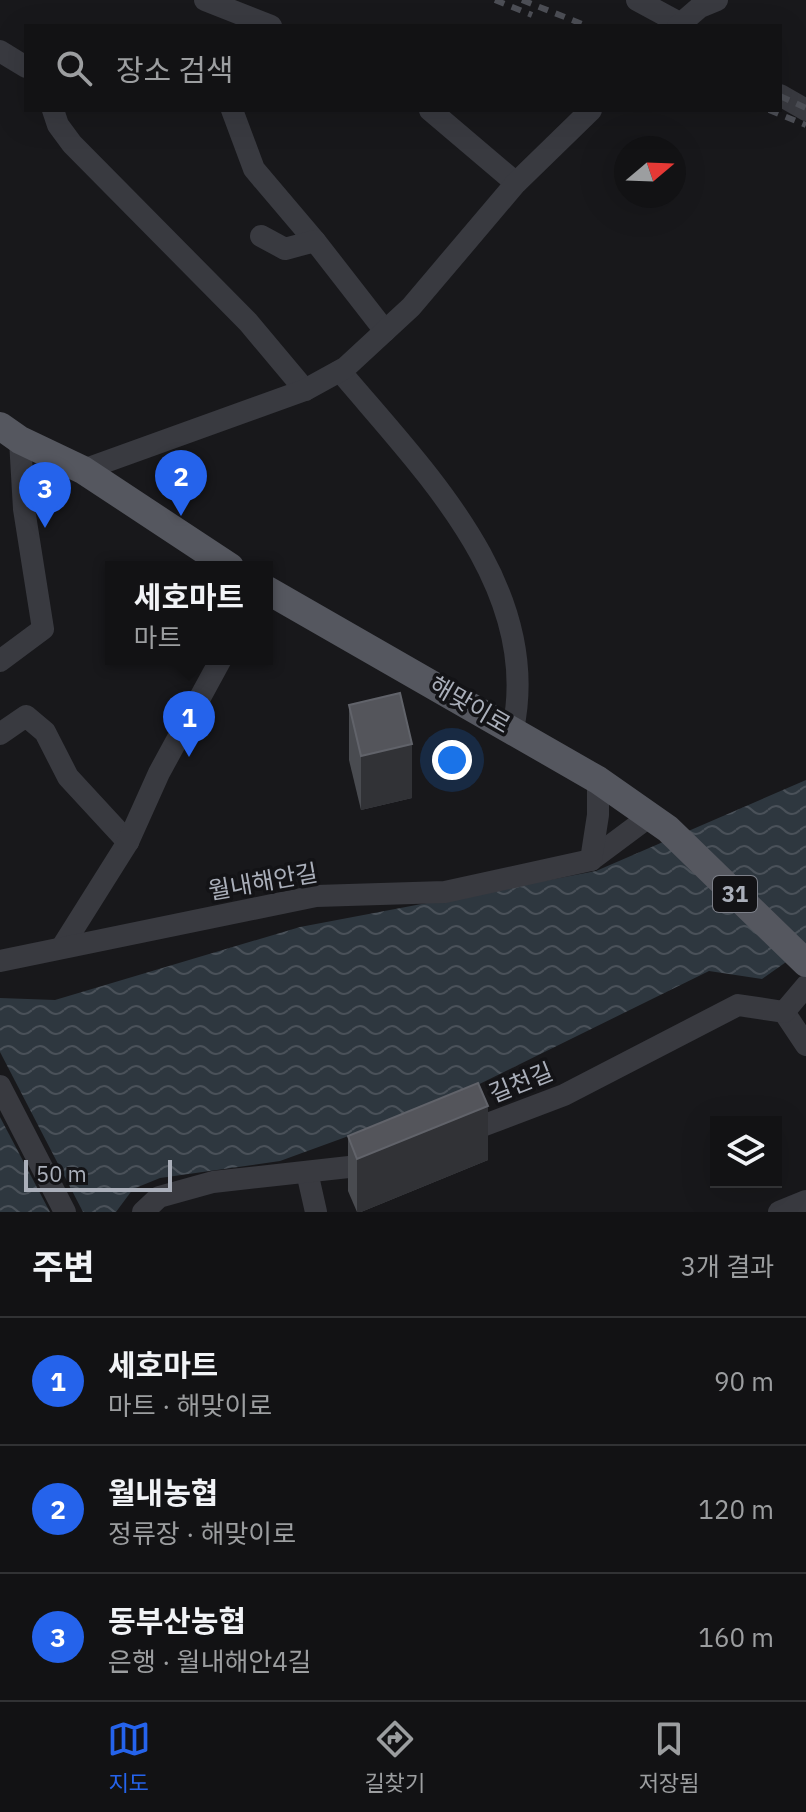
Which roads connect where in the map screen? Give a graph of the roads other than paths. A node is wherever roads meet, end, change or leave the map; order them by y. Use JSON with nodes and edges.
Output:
{"nodes":[{"id":1,"x":205,"y":0,"type":"edge"},
{"id":2,"x":637,"y":0,"type":"edge"},
{"id":3,"x":705,"y":2,"type":"edge"},
{"id":4,"x":266,"y":24,"type":"edge"},
{"id":5,"x":679,"y":24,"type":"edge"},
{"id":6,"x":682,"y":24,"type":"edge"},
{"id":7,"x":0,"y":51,"type":"edge"},
{"id":8,"x":24,"y":66,"type":"edge"},
{"id":9,"x":782,"y":96,"type":"edge"},
{"id":10,"x":806,"y":110,"type":"edge"},
{"id":11,"x":54,"y":112,"type":"edge"},
{"id":12,"x":233,"y":112,"type":"edge"},
{"id":13,"x":432,"y":112,"type":"edge"},
{"id":14,"x":589,"y":112,"type":"edge"},
{"id":15,"x":516,"y":183,"type":"junction"},
{"id":16,"x":261,"y":236,"type":"dead end"},
{"id":17,"x":315,"y":241,"type":"junction"},
{"id":18,"x":385,"y":331,"type":"junction"},
{"id":19,"x":340,"y":371,"type":"junction"},
{"id":20,"x":305,"y":390,"type":"junction"},
{"id":21,"x":10,"y":433,"type":"edge"},
{"id":22,"x":126,"y":451,"type":"junction"},
{"id":23,"x":83,"y":470,"type":"junction"},
{"id":24,"x":117,"y":494,"type":"junction"},
{"id":25,"x":221,"y":561,"type":"edge"},
{"id":26,"x":273,"y":593,"type":"edge"},
{"id":27,"x":0,"y":661,"type":"edge"},
{"id":28,"x":218,"y":665,"type":"edge"},
{"id":29,"x":513,"y":729,"type":"junction"},
{"id":30,"x":0,"y":734,"type":"edge"},
{"id":31,"x":598,"y":780,"type":"junction"},
{"id":32,"x":659,"y":823,"type":"junction"},
{"id":33,"x":128,"y":842,"type":"junction"},
{"id":34,"x":591,"y":860,"type":"junction"},
{"id":35,"x":62,"y":947,"type":"junction"},
{"id":36,"x":0,"y":961,"type":"edge"},
{"id":37,"x":805,"y":969,"type":"edge"},
{"id":38,"x":784,"y":1012,"type":"junction"},
{"id":39,"x":806,"y":1045,"type":"edge"},
{"id":40,"x":0,"y":1086,"type":"edge"},
{"id":41,"x":444,"y":1141,"type":"edge"},
{"id":42,"x":400,"y":1158,"type":"edge"},
{"id":43,"x":307,"y":1172,"type":"junction"},
{"id":44,"x":806,"y":1201,"type":"edge"},
{"id":45,"x":65,"y":1212,"type":"edge"},
{"id":46,"x":143,"y":1212,"type":"edge"},
{"id":47,"x":316,"y":1212,"type":"edge"},
{"id":48,"x":779,"y":1212,"type":"edge"}],
"edges":[{"from":1,"to":4,"type":"street"},
{"from":2,"to":5,"type":"street"},
{"from":3,"to":6,"type":"street"},
{"from":7,"to":8,"type":"street"},
{"from":9,"to":10,"type":"street"},
{"from":11,"to":20,"type":"street"},
{"from":12,"to":17,"type":"street"},
{"from":13,"to":15,"type":"street"},
{"from":14,"to":15,"type":"street"},
{"from":15,"to":18,"type":"street"},
{"from":16,"to":17,"type":"street"},
{"from":17,"to":18,"type":"street"},
{"from":18,"to":19,"type":"street"},
{"from":19,"to":20,"type":"street"},
{"from":19,"to":29,"type":"street"},
{"from":20,"to":22,"type":"street"},
{"from":21,"to":23,"type":"main road"},
{"from":21,"to":27,"type":"street"},
{"from":22,"to":23,"type":"street"},
{"from":22,"to":24,"type":"street"},
{"from":23,"to":24,"type":"main road"},
{"from":24,"to":25,"type":"main road"},
{"from":26,"to":29,"type":"main road","name":"해맞이로"},
{"from":28,"to":33,"type":"street"},
{"from":29,"to":31,"type":"main road","name":"해맞이로"},
{"from":30,"to":33,"type":"street"},
{"from":31,"to":32,"type":"main road","name":"해맞이로"},
{"from":31,"to":34,"type":"street"},
{"from":32,"to":34,"type":"street"},
{"from":32,"to":37,"type":"main road","number":"31"},
{"from":33,"to":35,"type":"street"},
{"from":34,"to":35,"type":"street","name":"월내해안길"},
{"from":35,"to":36,"type":"street","name":"월내해안길"},
{"from":37,"to":38,"type":"street"},
{"from":38,"to":39,"type":"street"},
{"from":38,"to":41,"type":"street","name":"길천길"},
{"from":40,"to":45,"type":"street"},
{"from":42,"to":43,"type":"street"},
{"from":43,"to":46,"type":"street"},
{"from":43,"to":47,"type":"street"},
{"from":44,"to":48,"type":"street"}]}
